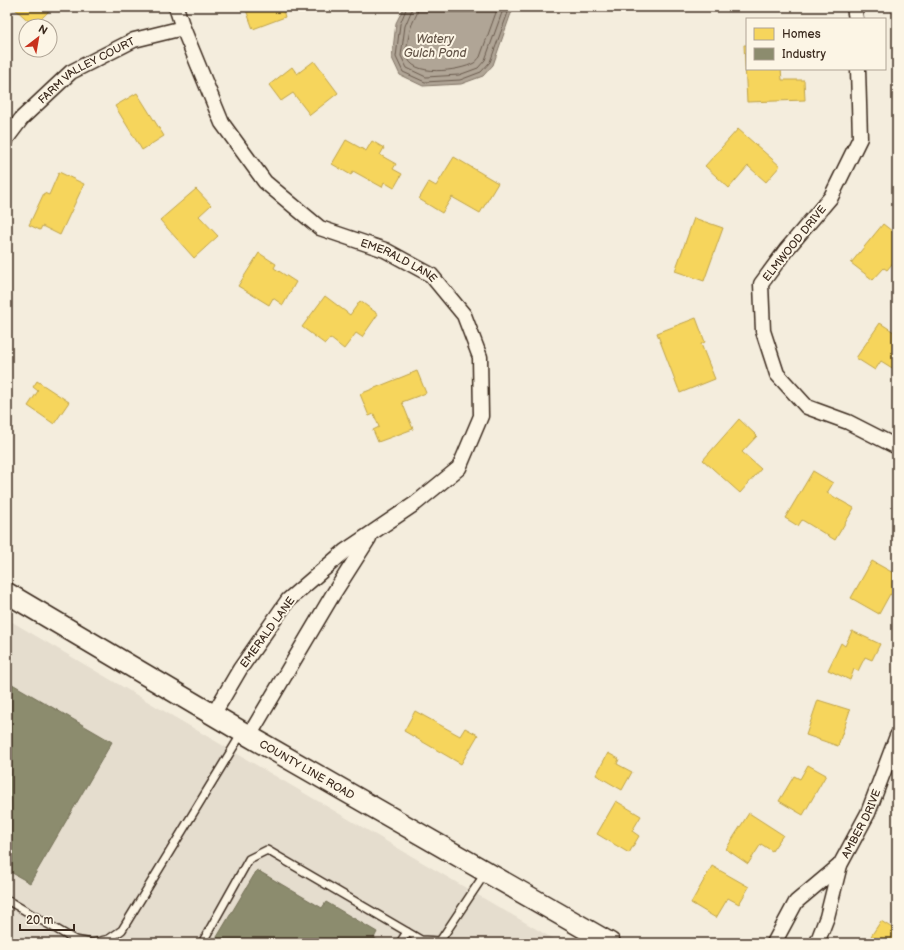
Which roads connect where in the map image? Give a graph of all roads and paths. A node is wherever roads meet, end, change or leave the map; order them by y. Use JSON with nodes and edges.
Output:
{"nodes":[{"id":1,"x":176,"y":7,"type":"edge"},
{"id":2,"x":854,"y":7,"type":"edge"},
{"id":3,"x":856,"y":18,"type":"edge"},
{"id":4,"x":183,"y":28,"type":"junction"},
{"id":5,"x":858,"y":70,"type":"edge"},
{"id":6,"x":7,"y":138,"type":"edge"},
{"id":7,"x":897,"y":447,"type":"edge"},
{"id":8,"x":373,"y":532,"type":"junction"},
{"id":9,"x":7,"y":593,"type":"edge"},
{"id":10,"x":213,"y":715,"type":"junction"},
{"id":11,"x":246,"y":734,"type":"junction"},
{"id":12,"x":897,"y":736,"type":"edge"},
{"id":13,"x":840,"y":865,"type":"junction"},
{"id":14,"x":486,"y":872,"type":"junction"},
{"id":15,"x":7,"y":900,"type":"edge"},
{"id":16,"x":407,"y":932,"type":"junction"},
{"id":17,"x":441,"y":942,"type":"edge"},
{"id":18,"x":202,"y":943,"type":"edge"},
{"id":19,"x":400,"y":943,"type":"edge"},
{"id":20,"x":610,"y":943,"type":"edge"},
{"id":21,"x":774,"y":943,"type":"edge"},
{"id":22,"x":817,"y":943,"type":"edge"}],
"edges":[{"from":1,"to":4,"type":"street","name":"EMERALD LANE"},
{"from":2,"to":3,"type":"street"},
{"from":4,"to":6,"type":"street","name":"FARM VALLEY COURT"},
{"from":4,"to":8,"type":"street","name":"EMERALD LANE"},
{"from":5,"to":7,"type":"street","name":"ELMWOOD DRIVE"},
{"from":8,"to":10,"type":"street","name":"EMERALD LANE"},
{"from":8,"to":11,"type":"street","name":"EMERALD LANE"},
{"from":9,"to":10,"type":"main road","name":"COUNTY LINE ROAD"},
{"from":10,"to":11,"type":"main road","name":"COUNTY LINE ROAD"},
{"from":11,"to":14,"type":"main road","name":"COUNTY LINE ROAD"},
{"from":11,"to":15,"type":"lane"},
{"from":12,"to":13,"type":"street","name":"AMBER DRIVE"},
{"from":13,"to":21,"type":"street","name":"AMBER DRIVE"},
{"from":13,"to":22,"type":"street","name":"AMBER DRIVE"},
{"from":14,"to":17,"type":"lane"},
{"from":14,"to":20,"type":"main road","name":"COUNTY LINE ROAD"},
{"from":16,"to":17,"type":"lane"},
{"from":16,"to":18,"type":"lane"},
{"from":16,"to":19,"type":"lane"}]}
